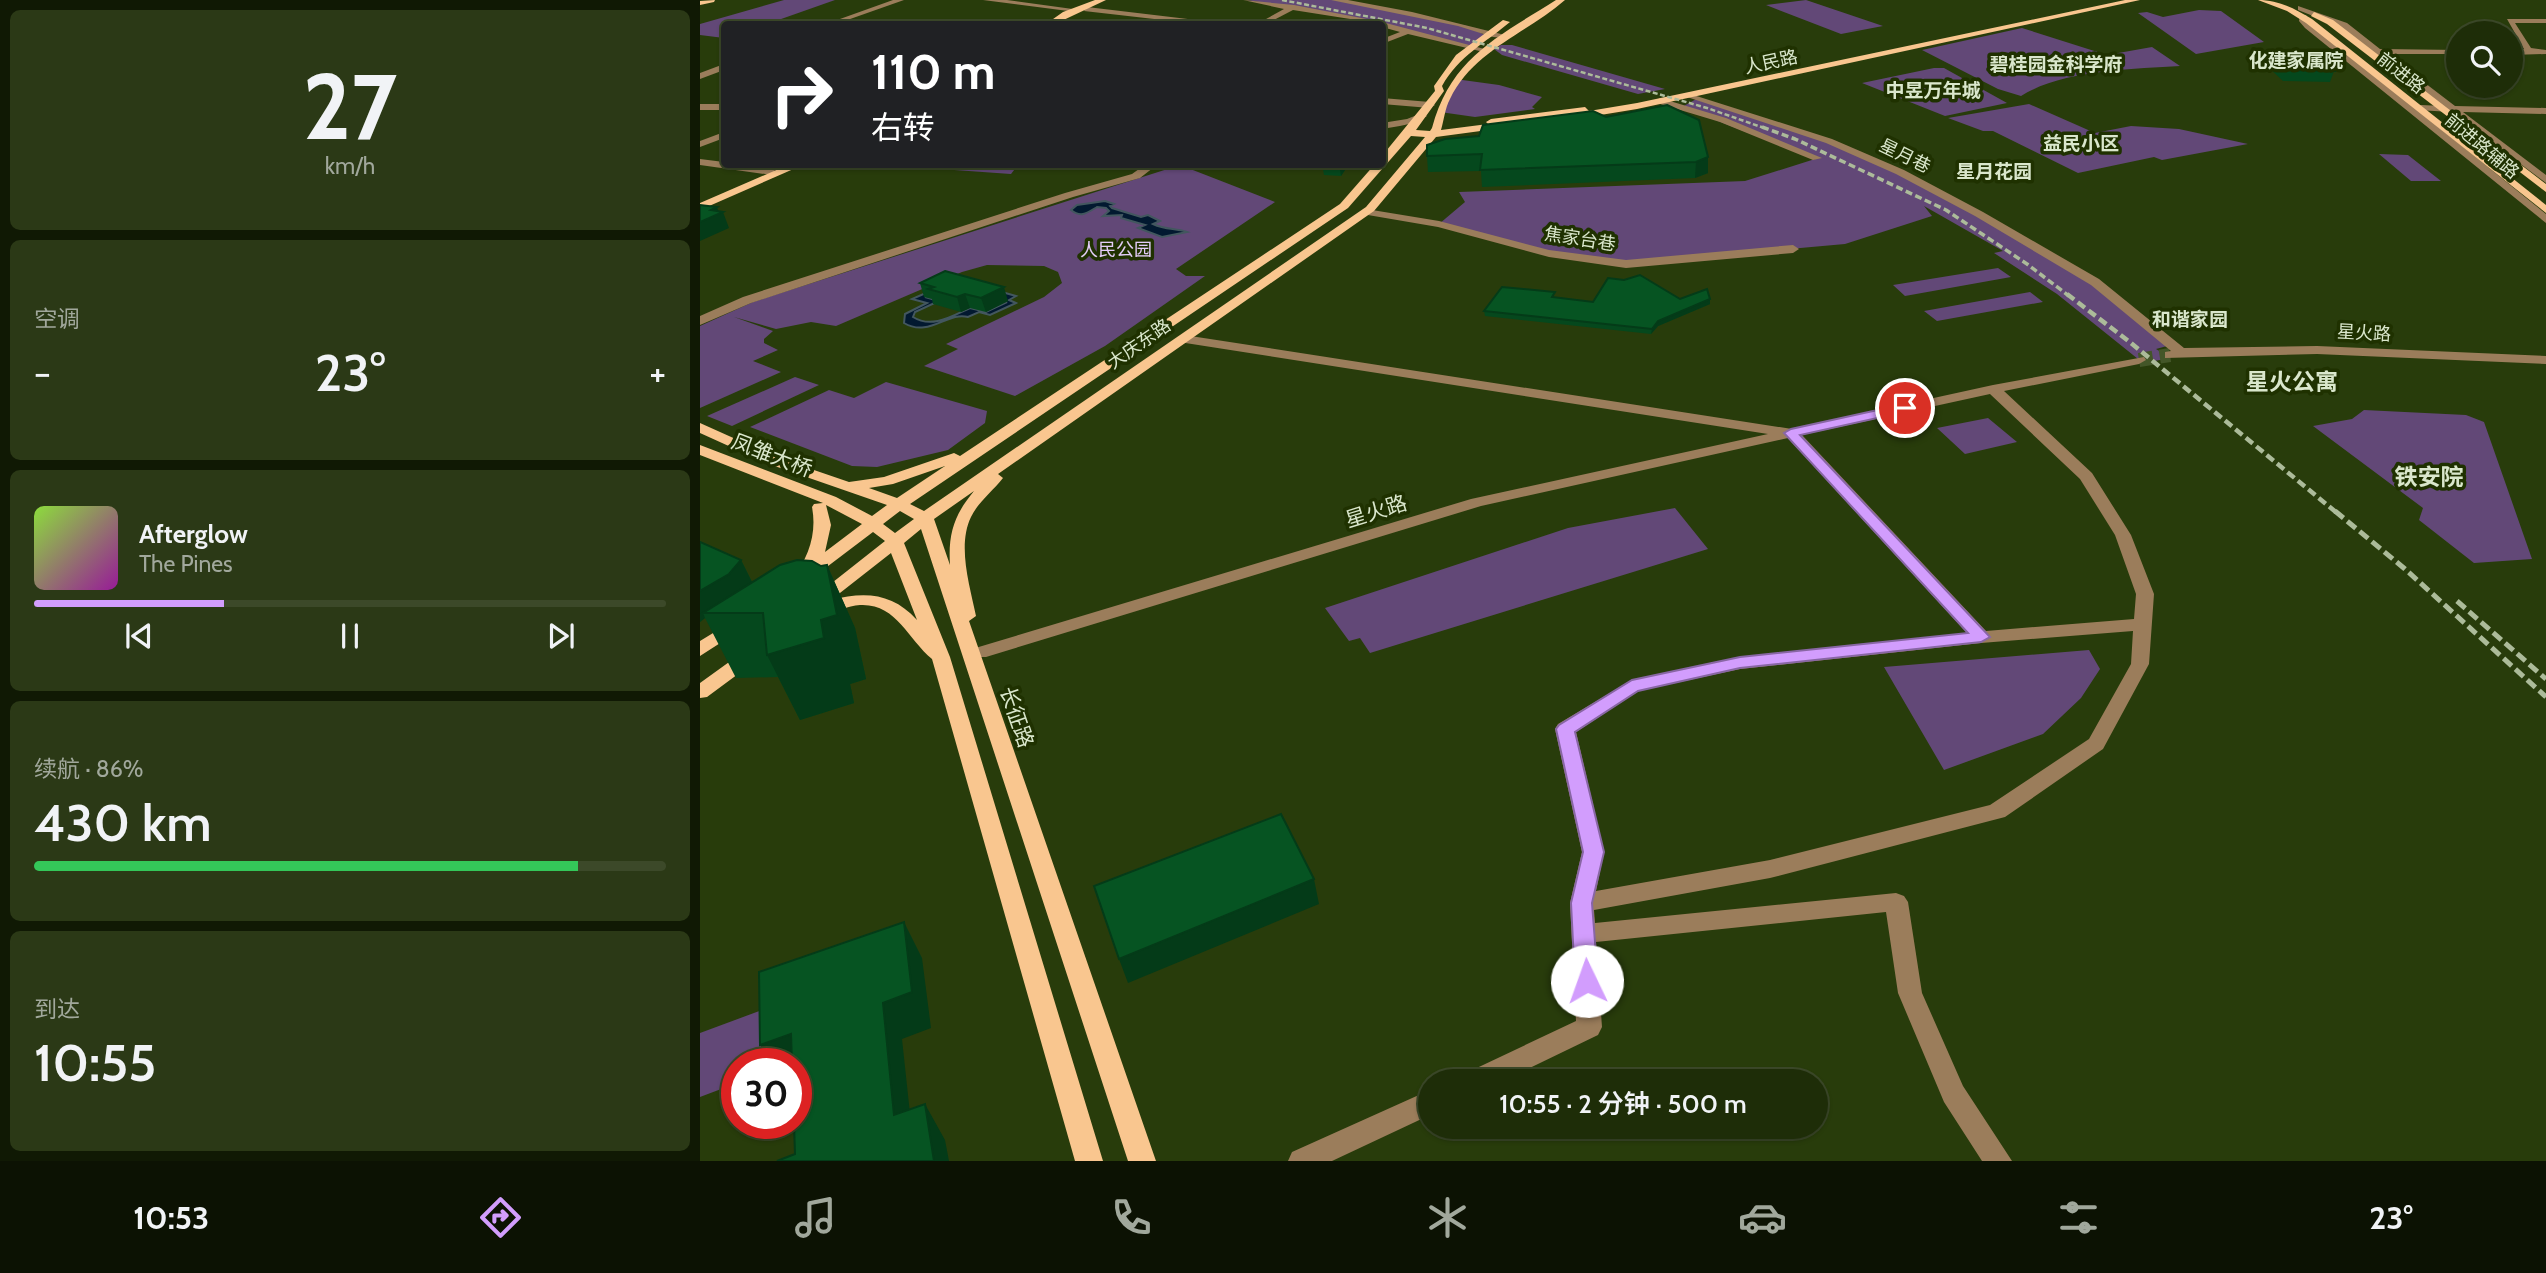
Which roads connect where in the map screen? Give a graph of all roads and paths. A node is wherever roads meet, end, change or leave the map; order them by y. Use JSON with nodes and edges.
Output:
{"nodes":[{"id":1,"x":711,"y":0,"type":"edge"},
{"id":2,"x":900,"y":0,"type":"edge"},
{"id":3,"x":987,"y":0,"type":"edge"},
{"id":4,"x":1102,"y":0,"type":"edge"},
{"id":5,"x":1111,"y":0,"type":"edge"},
{"id":6,"x":1247,"y":0,"type":"edge"},
{"id":7,"x":1335,"y":0,"type":"edge"},
{"id":8,"x":1561,"y":0,"type":"edge"},
{"id":9,"x":2120,"y":0,"type":"edge"},
{"id":10,"x":2136,"y":0,"type":"edge"},
{"id":11,"x":2262,"y":0,"type":"edge"},
{"id":12,"x":2276,"y":0,"type":"edge"},
{"id":13,"x":700,"y":1,"type":"edge"},
{"id":14,"x":1294,"y":7,"type":"junction"},
{"id":15,"x":1087,"y":9,"type":"junction"},
{"id":16,"x":1076,"y":10,"type":"junction"},
{"id":17,"x":2301,"y":12,"type":"junction"},
{"id":18,"x":1520,"y":13,"type":"dead end"},
{"id":19,"x":839,"y":21,"type":"edge"},
{"id":20,"x":1056,"y":21,"type":"edge"},
{"id":21,"x":1065,"y":21,"type":"edge"},
{"id":22,"x":1188,"y":21,"type":"edge"},
{"id":23,"x":1267,"y":21,"type":"edge"},
{"id":24,"x":1362,"y":21,"type":"edge"},
{"id":25,"x":2546,"y":21,"type":"edge"},
{"id":26,"x":1386,"y":26,"type":"edge"},
{"id":27,"x":1467,"y":26,"type":"junction"},
{"id":28,"x":1497,"y":28,"type":"junction"},
{"id":29,"x":1408,"y":31,"type":"junction"},
{"id":30,"x":1485,"y":35,"type":"junction"},
{"id":31,"x":1505,"y":36,"type":"junction"},
{"id":32,"x":1386,"y":40,"type":"edge"},
{"id":33,"x":1470,"y":47,"type":"junction"},
{"id":34,"x":2528,"y":50,"type":"junction"},
{"id":35,"x":1488,"y":51,"type":"junction"},
{"id":36,"x":2378,"y":51,"type":"junction"},
{"id":37,"x":2523,"y":51,"type":"edge"},
{"id":38,"x":2446,"y":52,"type":"edge"},
{"id":39,"x":2546,"y":52,"type":"edge"},
{"id":40,"x":721,"y":68,"type":"edge"},
{"id":41,"x":700,"y":76,"type":"edge"},
{"id":42,"x":1690,"y":95,"type":"junction"},
{"id":43,"x":1386,"y":101,"type":"edge"},
{"id":44,"x":1660,"y":102,"type":"junction"},
{"id":45,"x":1430,"y":105,"type":"junction"},
{"id":46,"x":700,"y":107,"type":"edge"},
{"id":47,"x":721,"y":107,"type":"edge"},
{"id":48,"x":2421,"y":108,"type":"junction"},
{"id":49,"x":2449,"y":109,"type":"junction"},
{"id":50,"x":2546,"y":111,"type":"edge"},
{"id":51,"x":1440,"y":112,"type":"junction"},
{"id":52,"x":1422,"y":116,"type":"junction"},
{"id":53,"x":1491,"y":124,"type":"junction"},
{"id":54,"x":1386,"y":127,"type":"edge"},
{"id":55,"x":1386,"y":130,"type":"edge"},
{"id":56,"x":1436,"y":132,"type":"junction"},
{"id":57,"x":1408,"y":134,"type":"junction"},
{"id":58,"x":721,"y":136,"type":"edge"},
{"id":59,"x":700,"y":144,"type":"edge"},
{"id":60,"x":1419,"y":151,"type":"junction"},
{"id":61,"x":1386,"y":159,"type":"edge"},
{"id":62,"x":1816,"y":159,"type":"dead end"},
{"id":63,"x":700,"y":162,"type":"edge"},
{"id":64,"x":721,"y":165,"type":"edge"},
{"id":65,"x":743,"y":168,"type":"edge"},
{"id":66,"x":780,"y":168,"type":"edge"},
{"id":67,"x":790,"y":168,"type":"edge"},
{"id":68,"x":1147,"y":168,"type":"edge"},
{"id":69,"x":1378,"y":168,"type":"edge"},
{"id":70,"x":772,"y":172,"type":"junction"},
{"id":71,"x":2546,"y":180,"type":"edge"},
{"id":72,"x":2546,"y":188,"type":"edge"},
{"id":73,"x":700,"y":201,"type":"edge"},
{"id":74,"x":700,"y":206,"type":"edge"},
{"id":75,"x":2546,"y":209,"type":"edge"},
{"id":76,"x":1366,"y":212,"type":"junction"},
{"id":77,"x":2546,"y":220,"type":"edge"},
{"id":78,"x":1793,"y":249,"type":"dead end"},
{"id":79,"x":700,"y":321,"type":"edge"},
{"id":80,"x":1184,"y":339,"type":"junction"},
{"id":81,"x":2175,"y":353,"type":"joint"},
{"id":82,"x":2140,"y":360,"type":"tunnel mouth"},
{"id":83,"x":2546,"y":360,"type":"edge"},
{"id":84,"x":1993,"y":389,"type":"junction"},
{"id":85,"x":700,"y":427,"type":"edge"},
{"id":86,"x":1791,"y":433,"type":"junction"},
{"id":87,"x":1002,"y":435,"type":"junction"},
{"id":88,"x":700,"y":438,"type":"edge"},
{"id":89,"x":700,"y":450,"type":"edge"},
{"id":90,"x":1016,"y":456,"type":"junction"},
{"id":91,"x":700,"y":459,"type":"edge"},
{"id":92,"x":771,"y":460,"type":"junction"},
{"id":93,"x":831,"y":498,"type":"junction"},
{"id":94,"x":899,"y":505,"type":"junction"},
{"id":95,"x":925,"y":518,"type":"junction"},
{"id":96,"x":867,"y":520,"type":"junction"},
{"id":97,"x":894,"y":541,"type":"junction"},
{"id":98,"x":804,"y":576,"type":"junction"},
{"id":99,"x":785,"y":590,"type":"edge"},
{"id":100,"x":754,"y":613,"type":"edge"},
{"id":101,"x":2143,"y":624,"type":"junction"},
{"id":102,"x":1981,"y":637,"type":"junction"},
{"id":103,"x":762,"y":646,"type":"edge"},
{"id":104,"x":700,"y":650,"type":"edge"},
{"id":105,"x":979,"y":653,"type":"junction"},
{"id":106,"x":941,"y":657,"type":"junction"},
{"id":107,"x":700,"y":692,"type":"edge"},
{"id":108,"x":987,"y":707,"type":"junction"},
{"id":109,"x":1582,"y":903,"type":"junction"},
{"id":110,"x":1584,"y":934,"type":"junction"},
{"id":111,"x":1500,"y":1069,"type":"edge"},
{"id":112,"x":1418,"y":1108,"type":"edge"},
{"id":113,"x":1089,"y":1161,"type":"edge"},
{"id":114,"x":1142,"y":1161,"type":"edge"},
{"id":115,"x":1303,"y":1161,"type":"edge"},
{"id":116,"x":1998,"y":1161,"type":"edge"}],
"edges":[{"from":1,"to":13,"type":"main road"},
{"from":2,"to":19,"type":"street"},
{"from":3,"to":16,"type":"street"},
{"from":4,"to":16,"type":"main road"},
{"from":5,"to":15,"type":"main road"},
{"from":6,"to":14,"type":"street"},
{"from":7,"to":27,"type":"street"},
{"from":8,"to":31,"type":"main road"},
{"from":9,"to":53,"type":"main road","name":"人民路"},
{"from":10,"to":42,"type":"main road","name":"人民路"},
{"from":11,"to":17,"type":"main road","name":"前进路"},
{"from":12,"to":17,"type":"main road","name":"前进路"},
{"from":14,"to":23,"type":"street"},
{"from":14,"to":24,"type":"street"},
{"from":15,"to":21,"type":"main road"},
{"from":15,"to":22,"type":"street"},
{"from":16,"to":20,"type":"main road"},
{"from":17,"to":36,"type":"street","name":"前进路辅路"},
{"from":17,"to":48,"type":"main road","name":"前进路"},
{"from":17,"to":49,"type":"main road","name":"前进路"},
{"from":17,"to":77,"type":"street","name":"前进路辅路"},
{"from":18,"to":28,"type":"main road","name":"大庆东路"},
{"from":25,"to":34,"type":"street"},
{"from":26,"to":29,"type":"street"},
{"from":27,"to":28,"type":"street"},
{"from":27,"to":30,"type":"street"},
{"from":28,"to":30,"type":"main road","name":"大庆东路"},
{"from":29,"to":32,"type":"street"},
{"from":29,"to":33,"type":"street"},
{"from":30,"to":31,"type":"street"},
{"from":30,"to":33,"type":"main road","name":"大庆东路"},
{"from":31,"to":35,"type":"main road"},
{"from":33,"to":35,"type":"street"},
{"from":33,"to":45,"type":"main road","name":"大庆东路"},
{"from":34,"to":37,"type":"street"},
{"from":34,"to":39,"type":"street"},
{"from":35,"to":51,"type":"main road"},
{"from":36,"to":38,"type":"street"},
{"from":36,"to":49,"type":"street","name":"前进路辅路"},
{"from":40,"to":41,"type":"street"},
{"from":42,"to":44,"type":"main road","name":"人民路"},
{"from":42,"to":81,"type":"street","name":"星月巷"},
{"from":43,"to":45,"type":"street"},
{"from":44,"to":53,"type":"main road","name":"人民路"},
{"from":44,"to":62,"type":"street"},
{"from":45,"to":52,"type":"main road","name":"大庆东路"},
{"from":46,"to":47,"type":"street"},
{"from":48,"to":49,"type":"street"},
{"from":48,"to":75,"type":"main road","name":"前进路"},
{"from":49,"to":50,"type":"street"},
{"from":49,"to":71,"type":"street","name":"前进路辅路"},
{"from":49,"to":72,"type":"main road","name":"前进路"},
{"from":51,"to":53,"type":"main road"},
{"from":51,"to":56,"type":"main road"},
{"from":52,"to":54,"type":"street"},
{"from":52,"to":57,"type":"main road","name":"大庆东路"},
{"from":53,"to":56,"type":"main road","name":"人民路"},
{"from":53,"to":60,"type":"main road"},
{"from":55,"to":57,"type":"street"},
{"from":56,"to":57,"type":"main road","name":"人民路"},
{"from":56,"to":60,"type":"main road","name":"大庆东路"},
{"from":57,"to":61,"type":"main road","name":"大庆东路"},
{"from":58,"to":59,"type":"street"},
{"from":60,"to":76,"type":"main road","name":"大庆东路"},
{"from":63,"to":64,"type":"street"},
{"from":65,"to":70,"type":"street"},
{"from":66,"to":70,"type":"main road"},
{"from":67,"to":74,"type":"main road"},
{"from":68,"to":79,"type":"street"},
{"from":69,"to":87,"type":"main road","name":"大庆东路"},
{"from":70,"to":73,"type":"main road"},
{"from":76,"to":78,"type":"street","name":"焦家台巷"},
{"from":76,"to":80,"type":"main road","name":"大庆东路"},
{"from":80,"to":86,"type":"street","name":"星火路"},
{"from":80,"to":90,"type":"main road","name":"大庆东路"},
{"from":81,"to":83,"type":"street","name":"星火路"},
{"from":82,"to":84,"type":"street","name":"星火路"},
{"from":84,"to":86,"type":"street","name":"星火路"},
{"from":84,"to":101,"type":"street"},
{"from":85,"to":92,"type":"main road"},
{"from":86,"to":102,"type":"street"},
{"from":86,"to":105,"type":"street","name":"星火路"},
{"from":87,"to":93,"type":"main road"},
{"from":87,"to":94,"type":"main road","name":"大庆东路"},
{"from":88,"to":92,"type":"main road","name":"凤雏大桥"},
{"from":89,"to":93,"type":"main road","name":"凤雏大桥"},
{"from":90,"to":95,"type":"main road","name":"大庆东路"},
{"from":90,"to":105,"type":"main road"},
{"from":91,"to":93,"type":"main road"},
{"from":92,"to":93,"type":"main road"},
{"from":93,"to":94,"type":"main road"},
{"from":93,"to":96,"type":"main road"},
{"from":93,"to":98,"type":"main road"},
{"from":94,"to":95,"type":"main road"},
{"from":94,"to":96,"type":"main road","name":"大庆东路"},
{"from":95,"to":97,"type":"main road","name":"大庆东路"},
{"from":95,"to":108,"type":"main road","name":"长征路"},
{"from":96,"to":97,"type":"main road"},
{"from":96,"to":98,"type":"main road","name":"大庆东路"},
{"from":97,"to":106,"type":"main road"},
{"from":97,"to":106,"type":"main road","name":"大庆东路"},
{"from":98,"to":99,"type":"main road","name":"大庆东路"},
{"from":100,"to":104,"type":"main road"},
{"from":101,"to":102,"type":"street"},
{"from":101,"to":109,"type":"street"},
{"from":102,"to":109,"type":"street"},
{"from":103,"to":107,"type":"main road"},
{"from":105,"to":108,"type":"main road"},
{"from":106,"to":113,"type":"main road"},
{"from":108,"to":114,"type":"main road","name":"长征路"},
{"from":109,"to":110,"type":"street"},
{"from":110,"to":111,"type":"street"},
{"from":110,"to":116,"type":"street"},
{"from":112,"to":115,"type":"street"}]}
